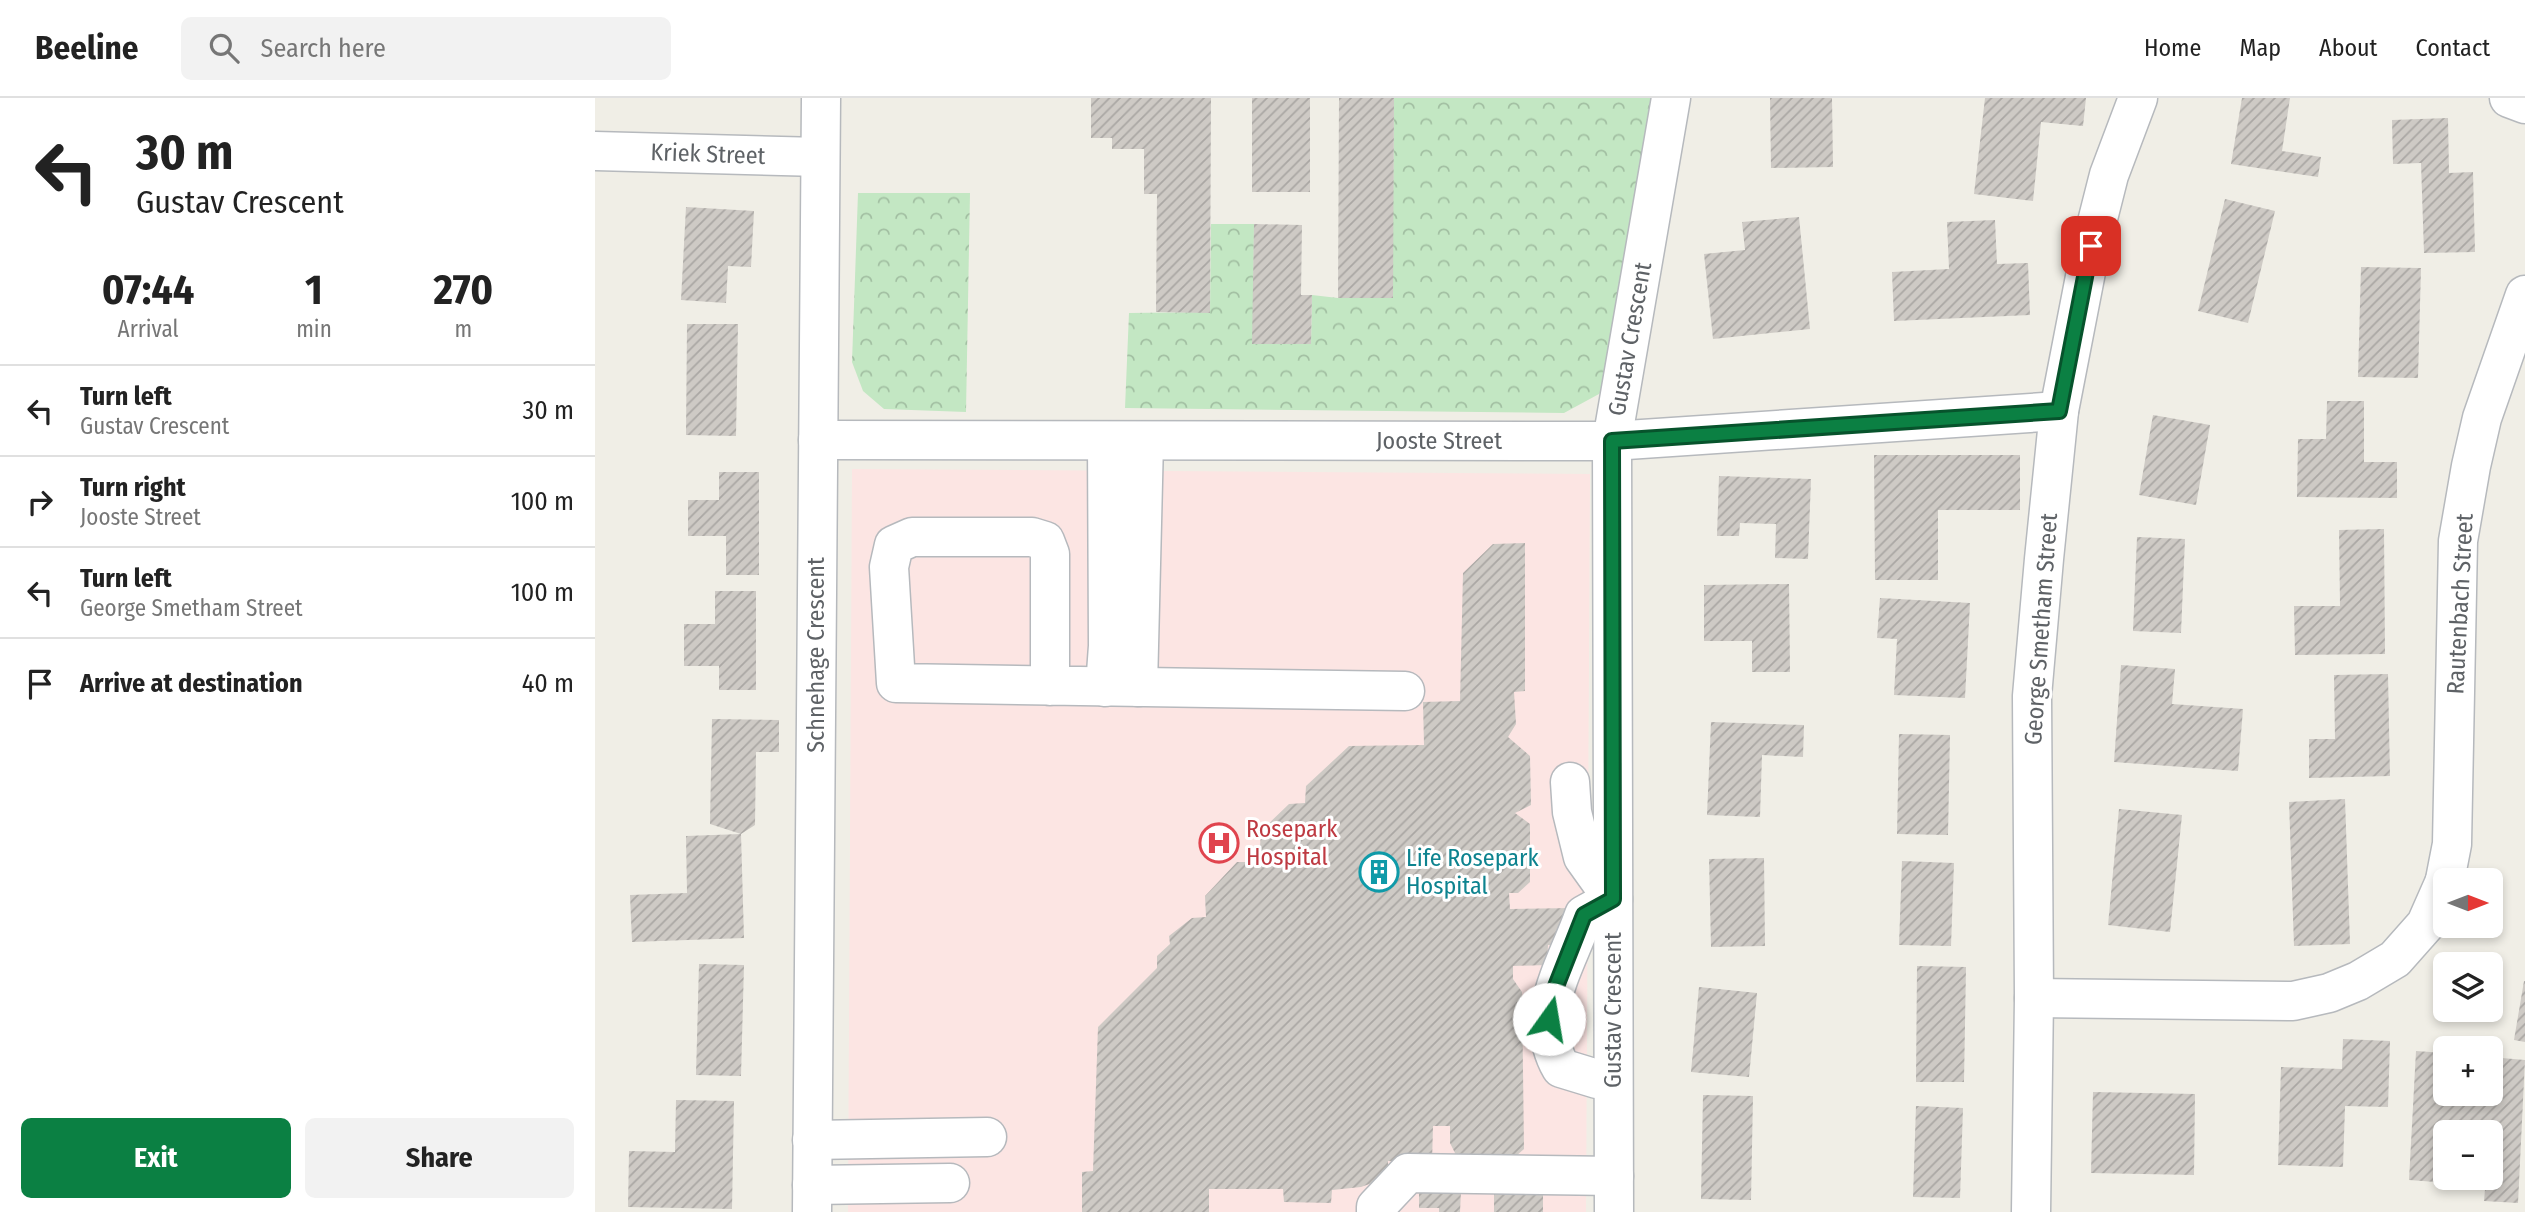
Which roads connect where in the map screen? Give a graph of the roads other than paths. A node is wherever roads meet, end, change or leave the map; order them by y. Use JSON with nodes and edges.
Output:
{"nodes":[{"id":1,"x":821,"y":98,"type":"edge"},
{"id":2,"x":1671,"y":98,"type":"edge"},
{"id":3,"x":2138,"y":98,"type":"edge"},
{"id":4,"x":2509,"y":98,"type":"edge"},
{"id":5,"x":2525,"y":104,"type":"edge"},
{"id":6,"x":595,"y":151,"type":"edge"},
{"id":7,"x":820,"y":157,"type":"junction"},
{"id":8,"x":2525,"y":295,"type":"edge"},
{"id":9,"x":2059,"y":411,"type":"junction"},
{"id":10,"x":818,"y":440,"type":"junction"},
{"id":11,"x":1107,"y":440,"type":"junction"},
{"id":12,"x":1144,"y":440,"type":"junction"},
{"id":13,"x":1612,"y":441,"type":"junction"},
{"id":14,"x":1050,"y":686,"type":"junction"},
{"id":15,"x":1122,"y":687,"type":"junction"},
{"id":16,"x":1405,"y":691,"type":"dead end"},
{"id":17,"x":1570,"y":782,"type":"dead end"},
{"id":18,"x":2447,"y":868,"type":"edge"},
{"id":19,"x":1613,"y":899,"type":"junction"},
{"id":20,"x":2433,"y":908,"type":"edge"},
{"id":21,"x":2034,"y":998,"type":"junction"},
{"id":22,"x":1613,"y":1080,"type":"junction"},
{"id":23,"x":987,"y":1137,"type":"dead end"},
{"id":24,"x":920,"y":1138,"type":"junction"},
{"id":25,"x":812,"y":1140,"type":"junction"},
{"id":26,"x":1614,"y":1194,"type":"edge"},
{"id":27,"x":812,"y":1199,"type":"edge"},
{"id":28,"x":1375,"y":1212,"type":"edge"},
{"id":29,"x":2031,"y":1212,"type":"edge"}],
"edges":[{"from":1,"to":7,"type":"street","name":"Schnehage Crescent"},
{"from":2,"to":13,"type":"street","name":"Gustav Crescent"},
{"from":3,"to":9,"type":"street","name":"George Smetham Street"},
{"from":4,"to":5,"type":"street"},
{"from":6,"to":7,"type":"street","name":"Kriek Street"},
{"from":7,"to":10,"type":"street","name":"Schnehage Crescent"},
{"from":8,"to":18,"type":"street","name":"Rautenbach Street"},
{"from":9,"to":13,"type":"street","name":"Jooste Street"},
{"from":9,"to":21,"type":"street","name":"George Smetham Street"},
{"from":10,"to":11,"type":"street","name":"Jooste Street"},
{"from":10,"to":25,"type":"street","name":"Schnehage Crescent"},
{"from":11,"to":12,"type":"street","name":"Jooste Street"},
{"from":11,"to":15,"type":"street"},
{"from":12,"to":13,"type":"street","name":"Jooste Street"},
{"from":12,"to":15,"type":"street"},
{"from":13,"to":19,"type":"street","name":"Gustav Crescent"},
{"from":14,"to":14,"type":"street"},
{"from":14,"to":15,"type":"street"},
{"from":15,"to":16,"type":"street"},
{"from":17,"to":19,"type":"street"},
{"from":19,"to":22,"type":"street","name":"Gustav Crescent"},
{"from":19,"to":22,"type":"street"},
{"from":20,"to":21,"type":"street","name":"Rautenbach Street"},
{"from":21,"to":29,"type":"street","name":"George Smetham Street"},
{"from":22,"to":26,"type":"street","name":"Gustav Crescent"},
{"from":23,"to":24,"type":"street"},
{"from":24,"to":25,"type":"street"},
{"from":24,"to":27,"type":"street"},
{"from":25,"to":27,"type":"street","name":"Schnehage Crescent"},
{"from":26,"to":28,"type":"street"}]}
